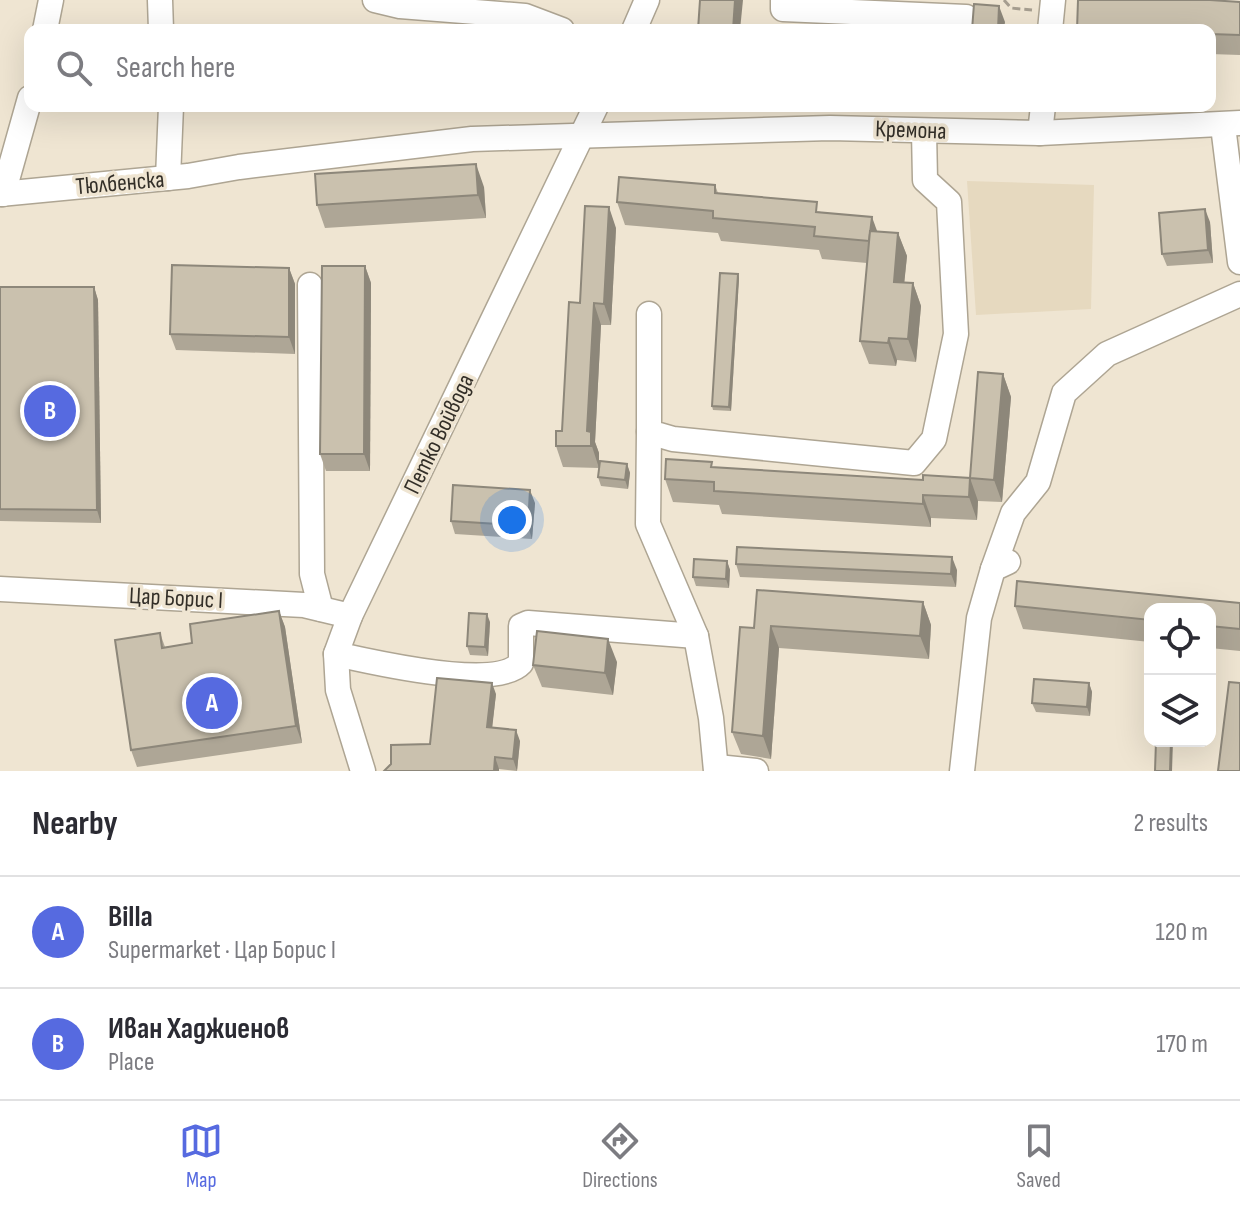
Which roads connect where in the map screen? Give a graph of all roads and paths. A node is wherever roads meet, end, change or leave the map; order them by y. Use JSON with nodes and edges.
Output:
{"nodes":[{"id":1,"x":51,"y":0,"type":"edge"},
{"id":2,"x":160,"y":0,"type":"edge"},
{"id":3,"x":375,"y":0,"type":"edge"},
{"id":4,"x":647,"y":0,"type":"edge"},
{"id":5,"x":783,"y":0,"type":"edge"},
{"id":6,"x":1004,"y":0,"type":"edge"},
{"id":7,"x":1052,"y":14,"type":"edge"},
{"id":8,"x":966,"y":17,"type":"dead end"},
{"id":9,"x":842,"y":20,"type":"edge"},
{"id":10,"x":46,"y":24,"type":"edge"},
{"id":11,"x":161,"y":24,"type":"edge"},
{"id":12,"x":546,"y":24,"type":"edge"},
{"id":13,"x":637,"y":24,"type":"edge"},
{"id":14,"x":26,"y":112,"type":"edge"},
{"id":15,"x":171,"y":112,"type":"edge"},
{"id":16,"x":593,"y":112,"type":"edge"},
{"id":17,"x":1042,"y":112,"type":"edge"},
{"id":18,"x":831,"y":117,"type":"edge"},
{"id":19,"x":1231,"y":125,"type":"edge"},
{"id":20,"x":924,"y":131,"type":"junction"},
{"id":21,"x":1040,"y":133,"type":"junction"},
{"id":22,"x":581,"y":135,"type":"junction"},
{"id":23,"x":168,"y":178,"type":"junction"},
{"id":24,"x":2,"y":194,"type":"edge"},
{"id":25,"x":1240,"y":262,"type":"edge"},
{"id":26,"x":310,"y":285,"type":"dead end"},
{"id":27,"x":1240,"y":294,"type":"edge"},
{"id":28,"x":649,"y":314,"type":"dead end"},
{"id":29,"x":649,"y":432,"type":"junction"},
{"id":30,"x":0,"y":589,"type":"edge"},
{"id":31,"x":321,"y":609,"type":"junction"},
{"id":32,"x":350,"y":616,"type":"junction"},
{"id":33,"x":696,"y":636,"type":"junction"},
{"id":34,"x":336,"y":654,"type":"junction"},
{"id":35,"x":716,"y":769,"type":"edge"},
{"id":36,"x":363,"y":771,"type":"edge"},
{"id":37,"x":756,"y":771,"type":"edge"},
{"id":38,"x":962,"y":771,"type":"edge"}],
"edges":[{"from":1,"to":10,"type":"street"},
{"from":2,"to":11,"type":"street"},
{"from":3,"to":12,"type":"street"},
{"from":4,"to":13,"type":"street"},
{"from":5,"to":9,"type":"street"},
{"from":6,"to":7,"type":"path"},
{"from":8,"to":9,"type":"street"},
{"from":14,"to":24,"type":"street"},
{"from":15,"to":23,"type":"street"},
{"from":16,"to":22,"type":"street","name":"Петко Войвода"},
{"from":17,"to":21,"type":"street"},
{"from":18,"to":20,"type":"street","name":"Кремона"},
{"from":18,"to":22,"type":"street","name":"Кремона"},
{"from":19,"to":21,"type":"street","name":"Кремона"},
{"from":19,"to":25,"type":"street"},
{"from":20,"to":21,"type":"street","name":"Кремона"},
{"from":20,"to":29,"type":"street"},
{"from":22,"to":23,"type":"street","name":"Тюлбенска"},
{"from":22,"to":32,"type":"street","name":"Петко Войвода"},
{"from":23,"to":24,"type":"street","name":"Тюлбенска"},
{"from":26,"to":31,"type":"street"},
{"from":27,"to":38,"type":"street"},
{"from":28,"to":29,"type":"street"},
{"from":29,"to":33,"type":"street"},
{"from":30,"to":31,"type":"street","name":"Цар Борис I"},
{"from":31,"to":32,"type":"street","name":"Цар Борис I"},
{"from":32,"to":34,"type":"street","name":"Петко Войвода"},
{"from":33,"to":34,"type":"street"},
{"from":33,"to":35,"type":"street"},
{"from":34,"to":36,"type":"street","name":"Петко Войвода"},
{"from":35,"to":37,"type":"street"}]}
